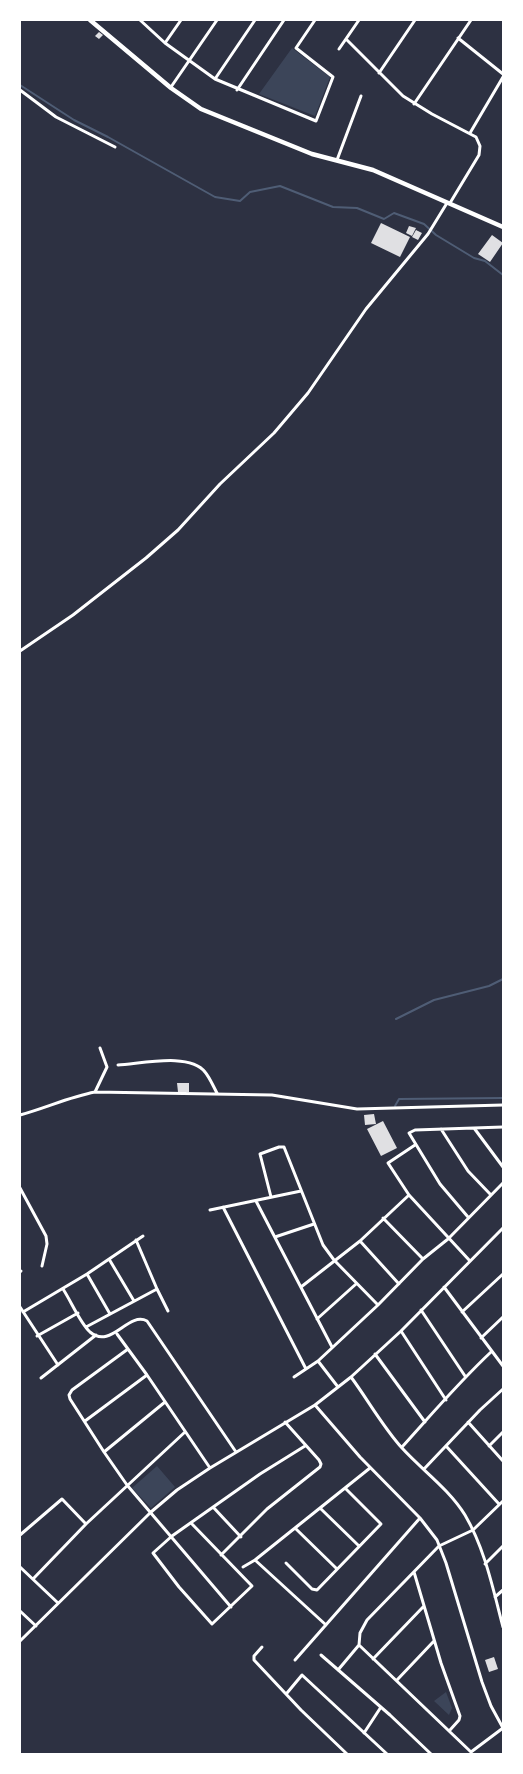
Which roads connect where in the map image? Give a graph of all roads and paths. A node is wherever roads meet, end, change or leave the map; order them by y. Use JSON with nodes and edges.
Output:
{"nodes":[{"id":1,"x":90,"y":20,"type":"edge"},
{"id":2,"x":140,"y":20,"type":"edge"},
{"id":3,"x":181,"y":20,"type":"edge"},
{"id":4,"x":217,"y":20,"type":"edge"},
{"id":5,"x":255,"y":20,"type":"edge"},
{"id":6,"x":284,"y":20,"type":"edge"},
{"id":7,"x":315,"y":20,"type":"edge"},
{"id":8,"x":359,"y":20,"type":"edge"},
{"id":9,"x":415,"y":20,"type":"edge"},
{"id":10,"x":470,"y":20,"type":"edge"},
{"id":11,"x":458,"y":38,"type":"junction"},
{"id":12,"x":346,"y":39,"type":"junction"},
{"id":13,"x":165,"y":43,"type":"junction"},
{"id":14,"x":339,"y":49,"type":"dead end"},
{"id":15,"x":189,"y":61,"type":"junction"},
{"id":16,"x":379,"y":73,"type":"junction"},
{"id":17,"x":503,"y":75,"type":"edge"},
{"id":18,"x":215,"y":79,"type":"junction"},
{"id":19,"x":171,"y":88,"type":"junction"},
{"id":20,"x":20,"y":90,"type":"edge"},
{"id":21,"x":237,"y":90,"type":"junction"},
{"id":22,"x":361,"y":96,"type":"dead end"},
{"id":23,"x":414,"y":104,"type":"junction"},
{"id":24,"x":470,"y":133,"type":"junction"},
{"id":25,"x":116,"y":147,"type":"dead end"},
{"id":26,"x":336,"y":161,"type":"junction"},
{"id":27,"x":448,"y":203,"type":"junction"},
{"id":28,"x":503,"y":227,"type":"edge"},
{"id":29,"x":20,"y":651,"type":"edge"},
{"id":30,"x":100,"y":1048,"type":"dead end"},
{"id":31,"x":118,"y":1065,"type":"dead end"},
{"id":32,"x":96,"y":1092,"type":"junction"},
{"id":33,"x":217,"y":1093,"type":"junction"},
{"id":34,"x":503,"y":1105,"type":"edge"},
{"id":35,"x":20,"y":1114,"type":"edge"},
{"id":36,"x":503,"y":1127,"type":"edge"},
{"id":37,"x":441,"y":1128,"type":"junction"},
{"id":38,"x":474,"y":1128,"type":"junction"},
{"id":39,"x":415,"y":1145,"type":"junction"},
{"id":40,"x":503,"y":1167,"type":"edge"},
{"id":41,"x":503,"y":1183,"type":"edge"},
{"id":42,"x":20,"y":1188,"type":"edge"},
{"id":43,"x":301,"y":1191,"type":"junction"},
{"id":44,"x":408,"y":1195,"type":"junction"},
{"id":45,"x":491,"y":1196,"type":"junction"},
{"id":46,"x":271,"y":1198,"type":"junction"},
{"id":47,"x":256,"y":1201,"type":"junction"},
{"id":48,"x":223,"y":1207,"type":"junction"},
{"id":49,"x":210,"y":1210,"type":"dead end"},
{"id":50,"x":383,"y":1218,"type":"junction"},
{"id":51,"x":468,"y":1218,"type":"junction"},
{"id":52,"x":314,"y":1224,"type":"junction"},
{"id":53,"x":503,"y":1228,"type":"edge"},
{"id":54,"x":143,"y":1236,"type":"dead end"},
{"id":55,"x":275,"y":1237,"type":"junction"},
{"id":56,"x":448,"y":1239,"type":"junction"},
{"id":57,"x":136,"y":1240,"type":"junction"},
{"id":58,"x":360,"y":1241,"type":"junction"},
{"id":59,"x":109,"y":1259,"type":"junction"},
{"id":60,"x":334,"y":1260,"type":"junction"},
{"id":61,"x":423,"y":1260,"type":"junction"},
{"id":62,"x":470,"y":1261,"type":"junction"},
{"id":63,"x":42,"y":1266,"type":"dead end"},
{"id":64,"x":87,"y":1274,"type":"junction"},
{"id":65,"x":503,"y":1274,"type":"edge"},
{"id":66,"x":356,"y":1284,"type":"junction"},
{"id":67,"x":400,"y":1284,"type":"junction"},
{"id":68,"x":301,"y":1287,"type":"junction"},
{"id":69,"x":444,"y":1287,"type":"junction"},
{"id":70,"x":63,"y":1288,"type":"junction"},
{"id":71,"x":157,"y":1289,"type":"junction"},
{"id":72,"x":134,"y":1301,"type":"junction"},
{"id":73,"x":378,"y":1305,"type":"junction"},
{"id":74,"x":20,"y":1307,"type":"edge"},
{"id":75,"x":168,"y":1310,"type":"dead end"},
{"id":76,"x":421,"y":1310,"type":"junction"},
{"id":77,"x":23,"y":1312,"type":"junction"},
{"id":78,"x":462,"y":1312,"type":"junction"},
{"id":79,"x":78,"y":1313,"type":"junction"},
{"id":80,"x":110,"y":1314,"type":"junction"},
{"id":81,"x":503,"y":1317,"type":"edge"},
{"id":82,"x":316,"y":1318,"type":"junction"},
{"id":83,"x":86,"y":1327,"type":"junction"},
{"id":84,"x":401,"y":1331,"type":"junction"},
{"id":85,"x":117,"y":1334,"type":"dead end"},
{"id":86,"x":96,"y":1335,"type":"junction"},
{"id":87,"x":37,"y":1336,"type":"junction"},
{"id":88,"x":481,"y":1338,"type":"junction"},
{"id":89,"x":332,"y":1347,"type":"junction"},
{"id":90,"x":128,"y":1349,"type":"junction"},
{"id":91,"x":491,"y":1352,"type":"junction"},
{"id":92,"x":375,"y":1354,"type":"junction"},
{"id":93,"x":318,"y":1361,"type":"junction"},
{"id":94,"x":58,"y":1365,"type":"junction"},
{"id":95,"x":503,"y":1365,"type":"edge"},
{"id":96,"x":306,"y":1369,"type":"junction"},
{"id":97,"x":147,"y":1375,"type":"junction"},
{"id":98,"x":465,"y":1376,"type":"junction"},
{"id":99,"x":294,"y":1377,"type":"dead end"},
{"id":100,"x":351,"y":1377,"type":"junction"},
{"id":101,"x":41,"y":1378,"type":"dead end"},
{"id":102,"x":338,"y":1387,"type":"junction"},
{"id":103,"x":503,"y":1389,"type":"edge"},
{"id":104,"x":446,"y":1400,"type":"junction"},
{"id":105,"x":166,"y":1402,"type":"junction"},
{"id":106,"x":315,"y":1404,"type":"junction"},
{"id":107,"x":85,"y":1421,"type":"junction"},
{"id":108,"x":285,"y":1422,"type":"junction"},
{"id":109,"x":425,"y":1422,"type":"junction"},
{"id":110,"x":468,"y":1422,"type":"junction"},
{"id":111,"x":185,"y":1432,"type":"junction"},
{"id":112,"x":503,"y":1432,"type":"edge"},
{"id":113,"x":305,"y":1446,"type":"junction"},
{"id":114,"x":446,"y":1446,"type":"junction"},
{"id":115,"x":490,"y":1446,"type":"junction"},
{"id":116,"x":402,"y":1447,"type":"junction"},
{"id":117,"x":104,"y":1452,"type":"junction"},
{"id":118,"x":236,"y":1452,"type":"junction"},
{"id":119,"x":503,"y":1461,"type":"edge"},
{"id":120,"x":210,"y":1468,"type":"junction"},
{"id":121,"x":370,"y":1468,"type":"junction"},
{"id":122,"x":424,"y":1470,"type":"junction"},
{"id":123,"x":127,"y":1485,"type":"junction"},
{"id":124,"x":345,"y":1488,"type":"junction"},
{"id":125,"x":503,"y":1501,"type":"edge"},
{"id":126,"x":499,"y":1504,"type":"junction"},
{"id":127,"x":213,"y":1507,"type":"junction"},
{"id":128,"x":320,"y":1508,"type":"junction"},
{"id":129,"x":151,"y":1512,"type":"junction"},
{"id":130,"x":420,"y":1518,"type":"junction"},
{"id":131,"x":86,"y":1524,"type":"junction"},
{"id":132,"x":192,"y":1524,"type":"junction"},
{"id":133,"x":294,"y":1528,"type":"junction"},
{"id":134,"x":473,"y":1530,"type":"junction"},
{"id":135,"x":20,"y":1535,"type":"edge"},
{"id":136,"x":172,"y":1536,"type":"junction"},
{"id":137,"x":240,"y":1537,"type":"junction"},
{"id":138,"x":359,"y":1546,"type":"junction"},
{"id":139,"x":439,"y":1546,"type":"junction"},
{"id":140,"x":503,"y":1546,"type":"edge"},
{"id":141,"x":221,"y":1555,"type":"junction"},
{"id":142,"x":255,"y":1560,"type":"junction"},
{"id":143,"x":286,"y":1564,"type":"dead end"},
{"id":144,"x":485,"y":1564,"type":"junction"},
{"id":145,"x":20,"y":1567,"type":"edge"},
{"id":146,"x":243,"y":1567,"type":"dead end"},
{"id":147,"x":337,"y":1570,"type":"junction"},
{"id":148,"x":414,"y":1571,"type":"junction"},
{"id":149,"x":33,"y":1579,"type":"junction"},
{"id":150,"x":503,"y":1590,"type":"edge"},
{"id":151,"x":495,"y":1597,"type":"junction"},
{"id":152,"x":58,"y":1603,"type":"junction"},
{"id":153,"x":425,"y":1606,"type":"junction"},
{"id":154,"x":231,"y":1607,"type":"junction"},
{"id":155,"x":20,"y":1611,"type":"edge"},
{"id":156,"x":326,"y":1625,"type":"junction"},
{"id":157,"x":36,"y":1626,"type":"junction"},
{"id":158,"x":503,"y":1627,"type":"edge"},
{"id":159,"x":20,"y":1641,"type":"edge"},
{"id":160,"x":434,"y":1641,"type":"junction"},
{"id":161,"x":359,"y":1645,"type":"junction"},
{"id":162,"x":262,"y":1647,"type":"dead end"},
{"id":163,"x":321,"y":1655,"type":"dead end"},
{"id":164,"x":373,"y":1659,"type":"junction"},
{"id":165,"x":295,"y":1660,"type":"dead end"},
{"id":166,"x":338,"y":1670,"type":"junction"},
{"id":167,"x":396,"y":1680,"type":"junction"},
{"id":168,"x":286,"y":1693,"type":"junction"},
{"id":169,"x":381,"y":1707,"type":"junction"},
{"id":170,"x":503,"y":1728,"type":"edge"},
{"id":171,"x":450,"y":1730,"type":"junction"},
{"id":172,"x":364,"y":1733,"type":"junction"},
{"id":173,"x":383,"y":1750,"type":"junction"},
{"id":174,"x":471,"y":1753,"type":"edge"},
{"id":175,"x":347,"y":1754,"type":"edge"},
{"id":176,"x":380,"y":1754,"type":"edge"},
{"id":177,"x":387,"y":1754,"type":"edge"},
{"id":178,"x":431,"y":1754,"type":"edge"}],
"edges":[{"from":1,"to":19,"type":"street"},
{"from":2,"to":13,"type":"street"},
{"from":3,"to":13,"type":"street"},
{"from":4,"to":15,"type":"street"},
{"from":5,"to":18,"type":"street"},
{"from":6,"to":21,"type":"street"},
{"from":7,"to":21,"type":"street"},
{"from":8,"to":12,"type":"street"},
{"from":9,"to":16,"type":"street"},
{"from":10,"to":11,"type":"street"},
{"from":11,"to":17,"type":"street"},
{"from":11,"to":23,"type":"street"},
{"from":12,"to":14,"type":"street"},
{"from":12,"to":16,"type":"street"},
{"from":13,"to":15,"type":"street"},
{"from":15,"to":18,"type":"street"},
{"from":15,"to":19,"type":"street"},
{"from":16,"to":23,"type":"street"},
{"from":17,"to":24,"type":"street"},
{"from":18,"to":21,"type":"street"},
{"from":19,"to":26,"type":"street"},
{"from":20,"to":25,"type":"street"},
{"from":22,"to":26,"type":"street"},
{"from":23,"to":24,"type":"street"},
{"from":24,"to":27,"type":"street"},
{"from":26,"to":27,"type":"street"},
{"from":27,"to":28,"type":"street"},
{"from":27,"to":29,"type":"street"},
{"from":30,"to":32,"type":"street"},
{"from":31,"to":33,"type":"street"},
{"from":32,"to":33,"type":"street"},
{"from":32,"to":35,"type":"street"},
{"from":33,"to":34,"type":"street"},
{"from":36,"to":38,"type":"street"},
{"from":37,"to":38,"type":"street"},
{"from":37,"to":39,"type":"street"},
{"from":37,"to":45,"type":"street"},
{"from":38,"to":40,"type":"street"},
{"from":39,"to":44,"type":"street"},
{"from":39,"to":51,"type":"street"},
{"from":41,"to":45,"type":"street"},
{"from":42,"to":63,"type":"street"},
{"from":43,"to":46,"type":"street"},
{"from":43,"to":46,"type":"street"},
{"from":43,"to":52,"type":"street"},
{"from":44,"to":50,"type":"street"},
{"from":44,"to":56,"type":"street"},
{"from":45,"to":51,"type":"street"},
{"from":46,"to":47,"type":"street"},
{"from":47,"to":48,"type":"street"},
{"from":47,"to":55,"type":"street"},
{"from":48,"to":49,"type":"street"},
{"from":48,"to":96,"type":"street"},
{"from":50,"to":58,"type":"street"},
{"from":50,"to":61,"type":"street"},
{"from":51,"to":56,"type":"street"},
{"from":52,"to":55,"type":"street"},
{"from":52,"to":60,"type":"street"},
{"from":53,"to":62,"type":"street"},
{"from":54,"to":57,"type":"street"},
{"from":55,"to":68,"type":"street"},
{"from":56,"to":61,"type":"street"},
{"from":56,"to":62,"type":"street"},
{"from":57,"to":59,"type":"street"},
{"from":57,"to":71,"type":"street"},
{"from":58,"to":60,"type":"street"},
{"from":58,"to":67,"type":"street"},
{"from":59,"to":64,"type":"street"},
{"from":59,"to":72,"type":"street"},
{"from":60,"to":66,"type":"street"},
{"from":60,"to":68,"type":"street"},
{"from":61,"to":67,"type":"street"},
{"from":62,"to":69,"type":"street"},
{"from":64,"to":70,"type":"street"},
{"from":64,"to":80,"type":"street"},
{"from":65,"to":78,"type":"street"},
{"from":66,"to":73,"type":"street"},
{"from":66,"to":82,"type":"street"},
{"from":67,"to":73,"type":"street"},
{"from":68,"to":82,"type":"street"},
{"from":69,"to":76,"type":"street"},
{"from":69,"to":78,"type":"street"},
{"from":70,"to":77,"type":"street"},
{"from":70,"to":79,"type":"street"},
{"from":71,"to":72,"type":"street"},
{"from":71,"to":75,"type":"street"},
{"from":72,"to":80,"type":"street"},
{"from":73,"to":89,"type":"street"},
{"from":74,"to":77,"type":"street"},
{"from":76,"to":84,"type":"street"},
{"from":76,"to":98,"type":"street"},
{"from":77,"to":87,"type":"street"},
{"from":78,"to":88,"type":"street"},
{"from":79,"to":83,"type":"street"},
{"from":79,"to":87,"type":"street"},
{"from":80,"to":83,"type":"street"},
{"from":81,"to":88,"type":"street"},
{"from":82,"to":89,"type":"street"},
{"from":83,"to":86,"type":"street"},
{"from":84,"to":92,"type":"street"},
{"from":84,"to":104,"type":"street"},
{"from":85,"to":90,"type":"street"},
{"from":86,"to":94,"type":"street"},
{"from":86,"to":118,"type":"street"},
{"from":87,"to":94,"type":"street"},
{"from":88,"to":91,"type":"street"},
{"from":89,"to":93,"type":"street"},
{"from":90,"to":97,"type":"street"},
{"from":90,"to":107,"type":"street"},
{"from":91,"to":95,"type":"street"},
{"from":91,"to":98,"type":"street"},
{"from":92,"to":100,"type":"street"},
{"from":92,"to":109,"type":"street"},
{"from":93,"to":96,"type":"street"},
{"from":93,"to":102,"type":"street"},
{"from":94,"to":101,"type":"street"},
{"from":96,"to":99,"type":"street"},
{"from":97,"to":105,"type":"street"},
{"from":97,"to":107,"type":"street"},
{"from":98,"to":104,"type":"street"},
{"from":100,"to":102,"type":"street"},
{"from":100,"to":116,"type":"street"},
{"from":102,"to":106,"type":"street"},
{"from":103,"to":110,"type":"street"},
{"from":104,"to":109,"type":"street"},
{"from":105,"to":111,"type":"street"},
{"from":105,"to":117,"type":"street"},
{"from":106,"to":108,"type":"street"},
{"from":106,"to":121,"type":"street"},
{"from":107,"to":117,"type":"street"},
{"from":108,"to":113,"type":"street"},
{"from":108,"to":118,"type":"street"},
{"from":109,"to":116,"type":"street"},
{"from":110,"to":114,"type":"street"},
{"from":110,"to":115,"type":"street"},
{"from":111,"to":120,"type":"street"},
{"from":111,"to":123,"type":"street"},
{"from":112,"to":115,"type":"street"},
{"from":113,"to":127,"type":"street"},
{"from":113,"to":137,"type":"street"},
{"from":114,"to":122,"type":"street"},
{"from":114,"to":126,"type":"street"},
{"from":115,"to":119,"type":"street"},
{"from":116,"to":122,"type":"street"},
{"from":117,"to":123,"type":"street"},
{"from":118,"to":120,"type":"street"},
{"from":120,"to":129,"type":"street"},
{"from":121,"to":124,"type":"street"},
{"from":121,"to":130,"type":"street"},
{"from":122,"to":134,"type":"street"},
{"from":123,"to":129,"type":"street"},
{"from":123,"to":131,"type":"street"},
{"from":124,"to":128,"type":"street"},
{"from":124,"to":138,"type":"street"},
{"from":125,"to":126,"type":"street"},
{"from":126,"to":134,"type":"street"},
{"from":127,"to":132,"type":"street"},
{"from":127,"to":137,"type":"street"},
{"from":128,"to":133,"type":"street"},
{"from":128,"to":138,"type":"street"},
{"from":129,"to":136,"type":"street"},
{"from":129,"to":152,"type":"street"},
{"from":130,"to":139,"type":"street"},
{"from":130,"to":156,"type":"street"},
{"from":131,"to":135,"type":"street"},
{"from":131,"to":149,"type":"street"},
{"from":132,"to":136,"type":"street"},
{"from":132,"to":141,"type":"street"},
{"from":133,"to":142,"type":"street"},
{"from":133,"to":147,"type":"street"},
{"from":134,"to":139,"type":"street"},
{"from":134,"to":144,"type":"street"},
{"from":136,"to":154,"type":"street"},
{"from":136,"to":154,"type":"street"},
{"from":137,"to":141,"type":"street"},
{"from":138,"to":147,"type":"street"},
{"from":139,"to":148,"type":"street"},
{"from":139,"to":170,"type":"street"},
{"from":140,"to":144,"type":"street"},
{"from":141,"to":154,"type":"street"},
{"from":142,"to":146,"type":"street"},
{"from":142,"to":156,"type":"street"},
{"from":143,"to":147,"type":"street"},
{"from":144,"to":151,"type":"street"},
{"from":145,"to":149,"type":"street"},
{"from":148,"to":153,"type":"street"},
{"from":148,"to":161,"type":"street"},
{"from":149,"to":152,"type":"street"},
{"from":150,"to":151,"type":"street"},
{"from":151,"to":158,"type":"street"},
{"from":152,"to":157,"type":"street"},
{"from":153,"to":160,"type":"street"},
{"from":153,"to":164,"type":"street"},
{"from":155,"to":157,"type":"street"},
{"from":156,"to":165,"type":"street"},
{"from":157,"to":159,"type":"street"},
{"from":160,"to":167,"type":"street"},
{"from":160,"to":171,"type":"street"},
{"from":161,"to":164,"type":"street"},
{"from":161,"to":166,"type":"street"},
{"from":162,"to":168,"type":"street"},
{"from":163,"to":166,"type":"street"},
{"from":164,"to":167,"type":"street"},
{"from":166,"to":169,"type":"street"},
{"from":167,"to":171,"type":"street"},
{"from":168,"to":172,"type":"street"},
{"from":168,"to":175,"type":"street"},
{"from":169,"to":172,"type":"street"},
{"from":169,"to":178,"type":"street"},
{"from":170,"to":174,"type":"street"},
{"from":171,"to":174,"type":"street"},
{"from":172,"to":173,"type":"street"},
{"from":173,"to":176,"type":"street"},
{"from":173,"to":177,"type":"street"}]}
